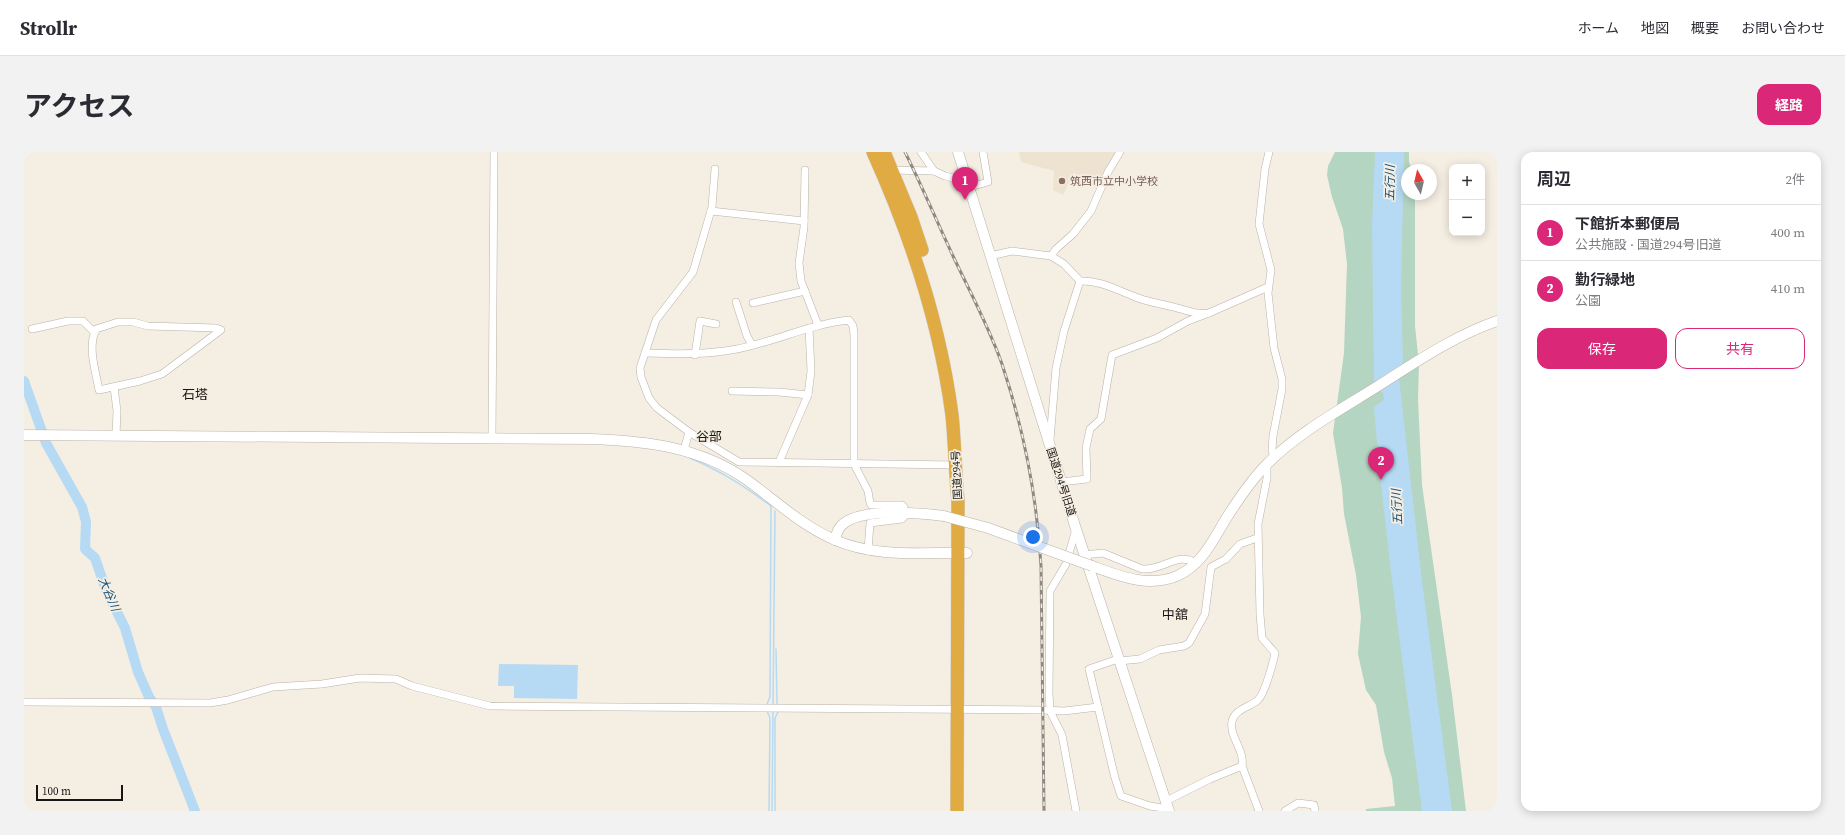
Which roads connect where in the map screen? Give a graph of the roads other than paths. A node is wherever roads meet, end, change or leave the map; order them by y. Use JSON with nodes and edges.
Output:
{"nodes":[{"id":1,"x":494,"y":152,"type":"edge"},
{"id":2,"x":873,"y":152,"type":"edge"},
{"id":3,"x":884,"y":152,"type":"edge"},
{"id":4,"x":921,"y":152,"type":"edge"},
{"id":5,"x":958,"y":152,"type":"edge"},
{"id":6,"x":983,"y":152,"type":"edge"},
{"id":7,"x":1120,"y":152,"type":"edge"},
{"id":8,"x":1269,"y":152,"type":"edge"},
{"id":9,"x":714,"y":169,"type":"dead end"},
{"id":10,"x":804,"y":170,"type":"dead end"},
{"id":11,"x":886,"y":170,"type":"junction"},
{"id":12,"x":934,"y":171,"type":"junction"},
{"id":13,"x":969,"y":184,"type":"junction"},
{"id":14,"x":711,"y":211,"type":"junction"},
{"id":15,"x":804,"y":221,"type":"junction"},
{"id":16,"x":990,"y":256,"type":"junction"},
{"id":17,"x":1051,"y":256,"type":"junction"},
{"id":18,"x":1080,"y":281,"type":"junction"},
{"id":19,"x":1268,"y":287,"type":"junction"},
{"id":20,"x":805,"y":291,"type":"junction"},
{"id":21,"x":736,"y":302,"type":"dead end"},
{"id":22,"x":753,"y":303,"type":"dead end"},
{"id":23,"x":1209,"y":313,"type":"junction"},
{"id":24,"x":1497,"y":321,"type":"edge"},
{"id":25,"x":716,"y":324,"type":"dead end"},
{"id":26,"x":818,"y":325,"type":"junction"},
{"id":27,"x":809,"y":328,"type":"junction"},
{"id":28,"x":32,"y":329,"type":"dead end"},
{"id":29,"x":95,"y":333,"type":"junction"},
{"id":30,"x":752,"y":345,"type":"junction"},
{"id":31,"x":645,"y":353,"type":"junction"},
{"id":32,"x":695,"y":355,"type":"junction"},
{"id":33,"x":114,"y":387,"type":"junction"},
{"id":34,"x":732,"y":391,"type":"dead end"},
{"id":35,"x":808,"y":395,"type":"junction"},
{"id":36,"x":689,"y":432,"type":"junction"},
{"id":37,"x":25,"y":435,"type":"edge"},
{"id":38,"x":116,"y":436,"type":"junction"},
{"id":39,"x":492,"y":439,"type":"junction"},
{"id":40,"x":1050,"y":446,"type":"junction"},
{"id":41,"x":684,"y":450,"type":"junction"},
{"id":42,"x":1270,"y":461,"type":"junction"},
{"id":43,"x":779,"y":462,"type":"junction"},
{"id":44,"x":854,"y":464,"type":"junction"},
{"id":45,"x":957,"y":464,"type":"junction"},
{"id":46,"x":1061,"y":482,"type":"junction"},
{"id":47,"x":904,"y":507,"type":"dead end"},
{"id":48,"x":904,"y":517,"type":"dead end"},
{"id":49,"x":1076,"y":529,"type":"junction"},
{"id":50,"x":1258,"y":538,"type":"junction"},
{"id":51,"x":835,"y":540,"type":"junction"},
{"id":52,"x":868,"y":551,"type":"junction"},
{"id":53,"x":962,"y":553,"type":"junction"},
{"id":54,"x":1084,"y":555,"type":"junction"},
{"id":55,"x":1196,"y":563,"type":"junction"},
{"id":56,"x":1118,"y":660,"type":"junction"},
{"id":57,"x":24,"y":702,"type":"edge"},
{"id":58,"x":1098,"y":707,"type":"junction"},
{"id":59,"x":961,"y":710,"type":"junction"},
{"id":60,"x":1050,"y":711,"type":"junction"},
{"id":61,"x":1242,"y":766,"type":"junction"},
{"id":62,"x":1168,"y":807,"type":"edge"},
{"id":63,"x":957,"y":811,"type":"edge"},
{"id":64,"x":965,"y":811,"type":"edge"},
{"id":65,"x":1076,"y":811,"type":"edge"},
{"id":66,"x":1259,"y":811,"type":"edge"},
{"id":67,"x":1284,"y":811,"type":"edge"},
{"id":68,"x":1315,"y":811,"type":"edge"}],
"edges":[{"from":1,"to":39,"type":"street"},
{"from":2,"to":11,"type":"highway","name":"国道294号"},
{"from":3,"to":11,"type":"highway","name":"国道294号"},
{"from":4,"to":12,"type":"street"},
{"from":5,"to":13,"type":"street","name":"国道294号旧道"},
{"from":6,"to":13,"type":"street"},
{"from":7,"to":17,"type":"street"},
{"from":8,"to":19,"type":"street"},
{"from":9,"to":14,"type":"street"},
{"from":10,"to":15,"type":"street"},
{"from":11,"to":12,"type":"street"},
{"from":11,"to":45,"type":"highway","name":"国道294号"},
{"from":11,"to":53,"type":"highway","name":"国道294号"},
{"from":12,"to":13,"type":"street"},
{"from":13,"to":16,"type":"street","name":"国道294号旧道"},
{"from":14,"to":15,"type":"street"},
{"from":14,"to":31,"type":"street"},
{"from":15,"to":20,"type":"street"},
{"from":16,"to":17,"type":"street"},
{"from":16,"to":40,"type":"street","name":"国道294号旧道"},
{"from":17,"to":18,"type":"street"},
{"from":18,"to":23,"type":"street"},
{"from":18,"to":40,"type":"street"},
{"from":19,"to":23,"type":"street"},
{"from":19,"to":42,"type":"street"},
{"from":20,"to":22,"type":"street"},
{"from":20,"to":26,"type":"street"},
{"from":21,"to":30,"type":"street"},
{"from":23,"to":46,"type":"street"},
{"from":24,"to":42,"type":"street"},
{"from":25,"to":32,"type":"street"},
{"from":26,"to":27,"type":"street"},
{"from":26,"to":44,"type":"street"},
{"from":27,"to":30,"type":"street"},
{"from":27,"to":35,"type":"street"},
{"from":28,"to":29,"type":"street"},
{"from":29,"to":33,"type":"street"},
{"from":29,"to":33,"type":"street"},
{"from":30,"to":32,"type":"street"},
{"from":31,"to":32,"type":"street"},
{"from":31,"to":36,"type":"street"},
{"from":33,"to":38,"type":"street"},
{"from":34,"to":35,"type":"street"},
{"from":35,"to":43,"type":"street"},
{"from":36,"to":41,"type":"street"},
{"from":36,"to":43,"type":"street"},
{"from":37,"to":38,"type":"street"},
{"from":38,"to":39,"type":"street"},
{"from":39,"to":41,"type":"street"},
{"from":40,"to":46,"type":"street","name":"国道294号旧道"},
{"from":41,"to":51,"type":"street"},
{"from":42,"to":50,"type":"street"},
{"from":42,"to":55,"type":"street"},
{"from":43,"to":44,"type":"street"},
{"from":44,"to":45,"type":"street"},
{"from":44,"to":47,"type":"street"},
{"from":45,"to":53,"type":"highway","name":"国道294号"},
{"from":46,"to":49,"type":"street","name":"国道294号旧道"},
{"from":48,"to":52,"type":"street"},
{"from":49,"to":54,"type":"street","name":"国道294号旧道"},
{"from":49,"to":60,"type":"street"},
{"from":50,"to":56,"type":"street"},
{"from":50,"to":61,"type":"street"},
{"from":51,"to":52,"type":"street"},
{"from":51,"to":55,"type":"street","bridge":true},
{"from":52,"to":53,"type":"street"},
{"from":53,"to":59,"type":"highway","name":"国道294号"},
{"from":54,"to":55,"type":"street"},
{"from":54,"to":56,"type":"street","name":"国道294号旧道"},
{"from":56,"to":58,"type":"street"},
{"from":56,"to":62,"type":"street","name":"国道294号旧道"},
{"from":57,"to":59,"type":"street"},
{"from":58,"to":60,"type":"street"},
{"from":58,"to":62,"type":"street"},
{"from":59,"to":60,"type":"street"},
{"from":59,"to":63,"type":"highway","name":"国道294号"},
{"from":59,"to":64,"type":"highway","name":"国道294号"},
{"from":60,"to":65,"type":"street"},
{"from":61,"to":62,"type":"street"},
{"from":61,"to":66,"type":"street"},
{"from":67,"to":68,"type":"street"}]}
